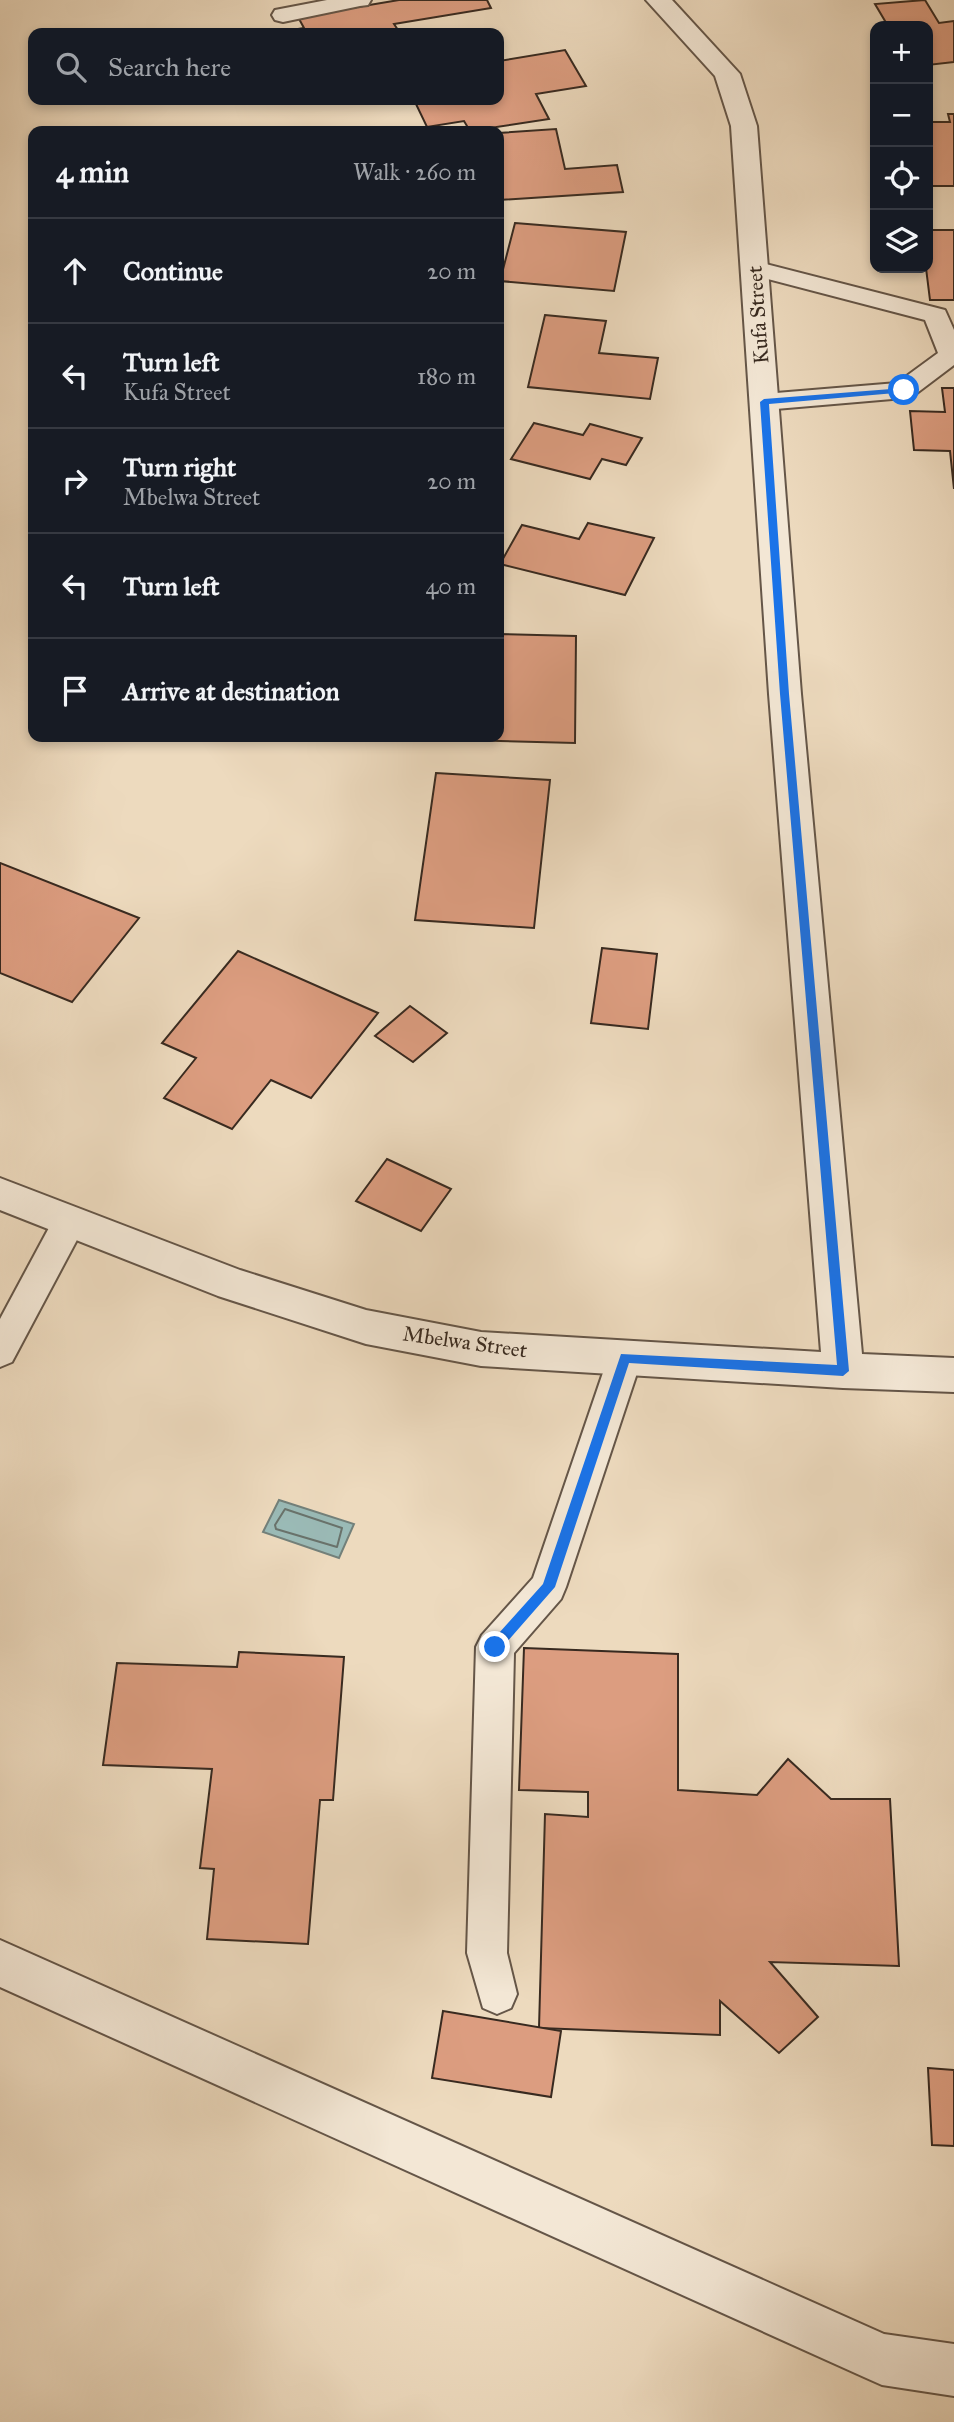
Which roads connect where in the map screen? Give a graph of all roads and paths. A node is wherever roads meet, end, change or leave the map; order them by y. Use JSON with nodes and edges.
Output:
{"nodes":[{"id":1,"x":360,"y":0,"type":"edge"},
{"id":2,"x":662,"y":1,"type":"edge"},
{"id":3,"x":283,"y":15,"type":"dead end"},
{"id":4,"x":754,"y":268,"type":"junction"},
{"id":5,"x":764,"y":402,"type":"junction"},
{"id":6,"x":0,"y":1194,"type":"edge"},
{"id":7,"x":70,"y":1221,"type":"junction"},
{"id":8,"x":0,"y":1352,"type":"edge"},
{"id":9,"x":625,"y":1358,"type":"junction"},
{"id":10,"x":843,"y":1371,"type":"junction"},
{"id":11,"x":954,"y":1375,"type":"edge"},
{"id":12,"x":0,"y":1964,"type":"edge"},
{"id":13,"x":497,"y":1994,"type":"dead end"},
{"id":14,"x":954,"y":2370,"type":"edge"}],
"edges":[{"from":1,"to":3,"type":"lane"},
{"from":2,"to":4,"type":"street","name":"Kufa Street"},
{"from":4,"to":5,"type":"street","name":"Kufa Street"},
{"from":4,"to":5,"type":"lane"},
{"from":5,"to":10,"type":"street","name":"Kufa Street"},
{"from":6,"to":7,"type":"street","name":"Mbelwa Street"},
{"from":7,"to":8,"type":"lane"},
{"from":7,"to":9,"type":"street","name":"Mbelwa Street"},
{"from":9,"to":10,"type":"street","name":"Mbelwa Street"},
{"from":9,"to":13,"type":"lane"},
{"from":10,"to":11,"type":"street","name":"Mbelwa Street"},
{"from":12,"to":14,"type":"street"}]}
